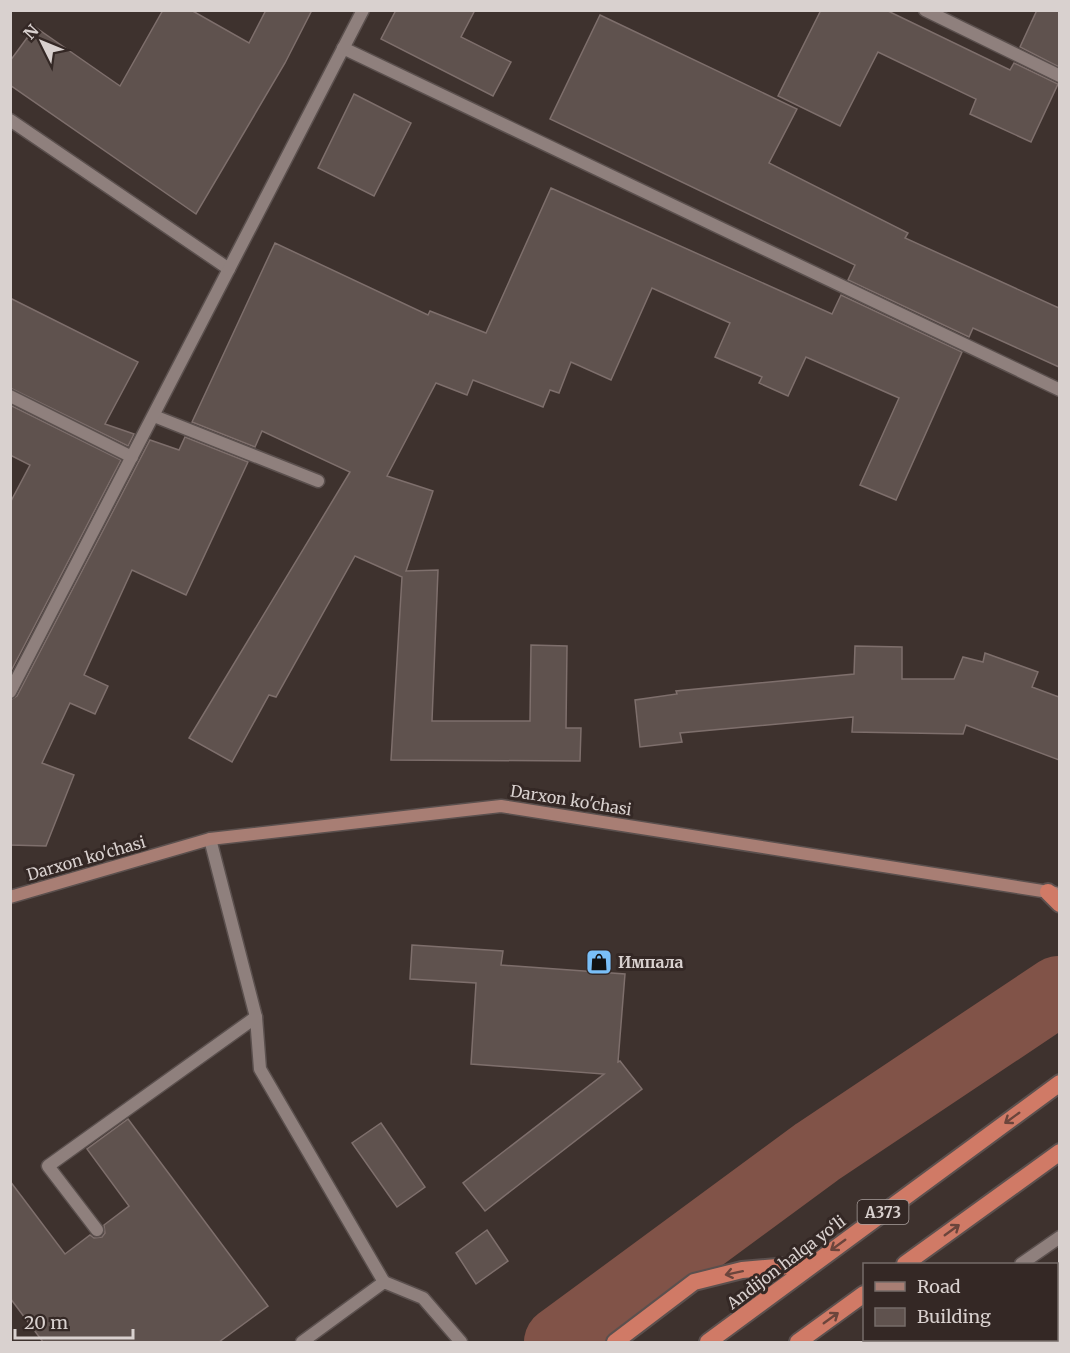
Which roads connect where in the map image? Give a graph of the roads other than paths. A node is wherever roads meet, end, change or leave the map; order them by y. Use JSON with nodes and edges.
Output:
{"nodes":[{"id":1,"x":363,"y":10,"type":"edge"},
{"id":2,"x":925,"y":10,"type":"edge"},
{"id":3,"x":343,"y":48,"type":"junction"},
{"id":4,"x":1059,"y":76,"type":"edge"},
{"id":5,"x":10,"y":120,"type":"edge"},
{"id":6,"x":230,"y":268,"type":"junction"},
{"id":7,"x":1059,"y":390,"type":"edge"},
{"id":8,"x":10,"y":396,"type":"edge"},
{"id":9,"x":154,"y":416,"type":"junction"},
{"id":10,"x":132,"y":457,"type":"junction"},
{"id":11,"x":318,"y":480,"type":"dead end"},
{"id":12,"x":10,"y":692,"type":"edge"},
{"id":13,"x":210,"y":839,"type":"junction"},
{"id":14,"x":1056,"y":896,"type":"edge"},
{"id":15,"x":10,"y":897,"type":"edge"},
{"id":16,"x":255,"y":1017,"type":"junction"},
{"id":17,"x":1059,"y":1083,"type":"edge"},
{"id":18,"x":1059,"y":1152,"type":"edge"},
{"id":19,"x":97,"y":1230,"type":"dead end"},
{"id":20,"x":1059,"y":1237,"type":"edge"},
{"id":21,"x":905,"y":1263,"type":"edge"},
{"id":22,"x":1022,"y":1263,"type":"edge"},
{"id":23,"x":813,"y":1264,"type":"junction"},
{"id":24,"x":384,"y":1282,"type":"junction"},
{"id":25,"x":862,"y":1300,"type":"edge"},
{"id":26,"x":302,"y":1342,"type":"edge"},
{"id":27,"x":461,"y":1342,"type":"edge"},
{"id":28,"x":615,"y":1342,"type":"edge"},
{"id":29,"x":708,"y":1342,"type":"edge"},
{"id":30,"x":798,"y":1342,"type":"edge"}],
"edges":[{"from":1,"to":3,"type":"street"},
{"from":2,"to":4,"type":"street"},
{"from":3,"to":6,"type":"street"},
{"from":3,"to":7,"type":"street"},
{"from":5,"to":6,"type":"street"},
{"from":6,"to":9,"type":"street"},
{"from":8,"to":10,"type":"street"},
{"from":9,"to":10,"type":"street"},
{"from":9,"to":11,"type":"street"},
{"from":10,"to":12,"type":"street"},
{"from":13,"to":14,"type":"main road","name":"Darxon ko'chasi"},
{"from":13,"to":15,"type":"main road","name":"Darxon ko'chasi"},
{"from":13,"to":16,"type":"street"},
{"from":16,"to":19,"type":"street"},
{"from":16,"to":24,"type":"street"},
{"from":17,"to":23,"type":"highway","name":"Andijon halqa yo‘li","number":"A373","one_way":true},
{"from":21,"to":18,"type":"highway","one_way":true},
{"from":20,"to":22,"type":"street"},
{"from":23,"to":28,"type":"highway","one_way":true},
{"from":23,"to":29,"type":"highway","name":"Andijon halqa yo‘li","number":"A373"},
{"from":24,"to":26,"type":"street"},
{"from":24,"to":27,"type":"street"},
{"from":30,"to":25,"type":"highway","one_way":true}]}
